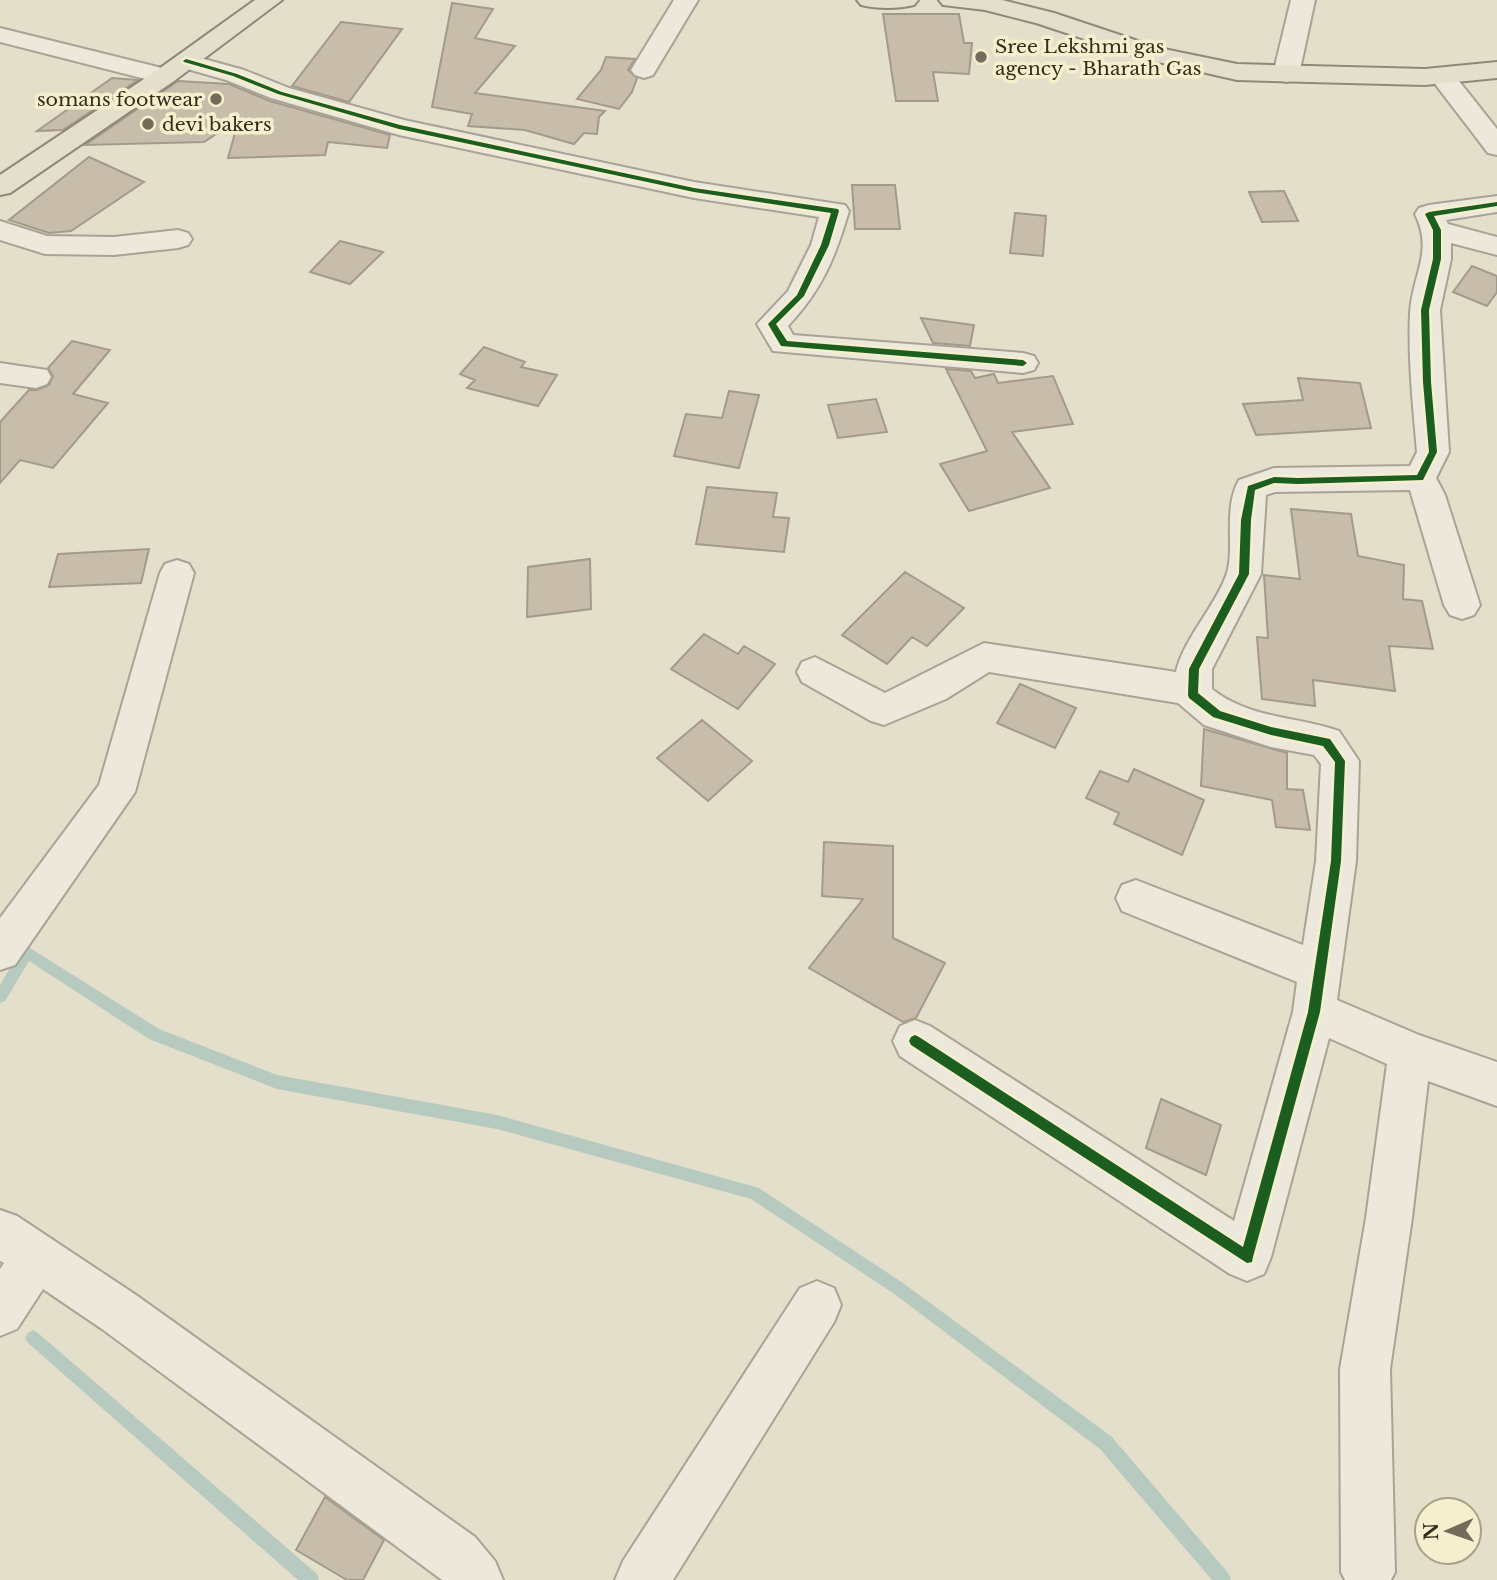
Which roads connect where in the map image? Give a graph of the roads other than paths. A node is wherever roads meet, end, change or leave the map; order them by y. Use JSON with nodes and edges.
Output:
{"nodes":[{"id":1,"x":270,"y":0,"type":"edge"},
{"id":2,"x":686,"y":0,"type":"edge"},
{"id":3,"x":869,"y":0,"type":"edge"},
{"id":4,"x":878,"y":0,"type":"edge"},
{"id":5,"x":906,"y":0,"type":"edge"},
{"id":6,"x":951,"y":0,"type":"edge"},
{"id":7,"x":1303,"y":0,"type":"edge"},
{"id":8,"x":0,"y":35,"type":"edge"},
{"id":9,"x":176,"y":69,"type":"junction"},
{"id":10,"x":644,"y":70,"type":"dead end"},
{"id":11,"x":1497,"y":70,"type":"edge"},
{"id":12,"x":1286,"y":74,"type":"junction"},
{"id":13,"x":1443,"y":76,"type":"junction"},
{"id":14,"x":1497,"y":147,"type":"edge"},
{"id":15,"x":0,"y":187,"type":"edge"},
{"id":16,"x":1497,"y":204,"type":"edge"},
{"id":17,"x":0,"y":230,"type":"edge"},
{"id":18,"x":1437,"y":230,"type":"junction"},
{"id":19,"x":178,"y":239,"type":"dead end"},
{"id":20,"x":1497,"y":246,"type":"edge"},
{"id":21,"x":1023,"y":363,"type":"dead end"},
{"id":22,"x":0,"y":373,"type":"edge"},
{"id":23,"x":36,"y":377,"type":"dead end"},
{"id":24,"x":1420,"y":478,"type":"junction"},
{"id":25,"x":177,"y":573,"type":"dead end"},
{"id":26,"x":1462,"y":605,"type":"dead end"},
{"id":27,"x":815,"y":672,"type":"dead end"},
{"id":28,"x":1193,"y":690,"type":"junction"},
{"id":29,"x":1136,"y":898,"type":"dead end"},
{"id":30,"x":0,"y":951,"type":"edge"},
{"id":31,"x":1317,"y":992,"type":"junction"},
{"id":32,"x":915,"y":1041,"type":"dead end"},
{"id":33,"x":1410,"y":1053,"type":"junction"},
{"id":34,"x":1497,"y":1084,"type":"edge"},
{"id":35,"x":18,"y":1245,"type":"edge"},
{"id":36,"x":817,"y":1305,"type":"dead end"},
{"id":37,"x":0,"y":1312,"type":"edge"},
{"id":38,"x":1368,"y":1572,"type":"dead end"},
{"id":39,"x":477,"y":1580,"type":"edge"},
{"id":40,"x":642,"y":1580,"type":"edge"}],
"edges":[{"from":1,"to":9,"type":"main road"},
{"from":2,"to":10,"type":"street"},
{"from":3,"to":4,"type":"main road"},
{"from":4,"to":5,"type":"main road"},
{"from":6,"to":12,"type":"main road"},
{"from":7,"to":12,"type":"street"},
{"from":8,"to":9,"type":"street"},
{"from":9,"to":15,"type":"main road"},
{"from":9,"to":21,"type":"street"},
{"from":11,"to":13,"type":"main road"},
{"from":12,"to":13,"type":"main road"},
{"from":13,"to":14,"type":"street"},
{"from":16,"to":18,"type":"street"},
{"from":17,"to":19,"type":"street"},
{"from":18,"to":20,"type":"street"},
{"from":18,"to":24,"type":"street"},
{"from":22,"to":23,"type":"street"},
{"from":24,"to":26,"type":"street"},
{"from":24,"to":28,"type":"street"},
{"from":25,"to":30,"type":"street"},
{"from":27,"to":28,"type":"street"},
{"from":28,"to":31,"type":"street"},
{"from":29,"to":31,"type":"street"},
{"from":31,"to":32,"type":"street"},
{"from":31,"to":33,"type":"street"},
{"from":33,"to":34,"type":"street"},
{"from":33,"to":38,"type":"street"},
{"from":35,"to":37,"type":"street"},
{"from":35,"to":39,"type":"street"},
{"from":36,"to":40,"type":"street"}]}
